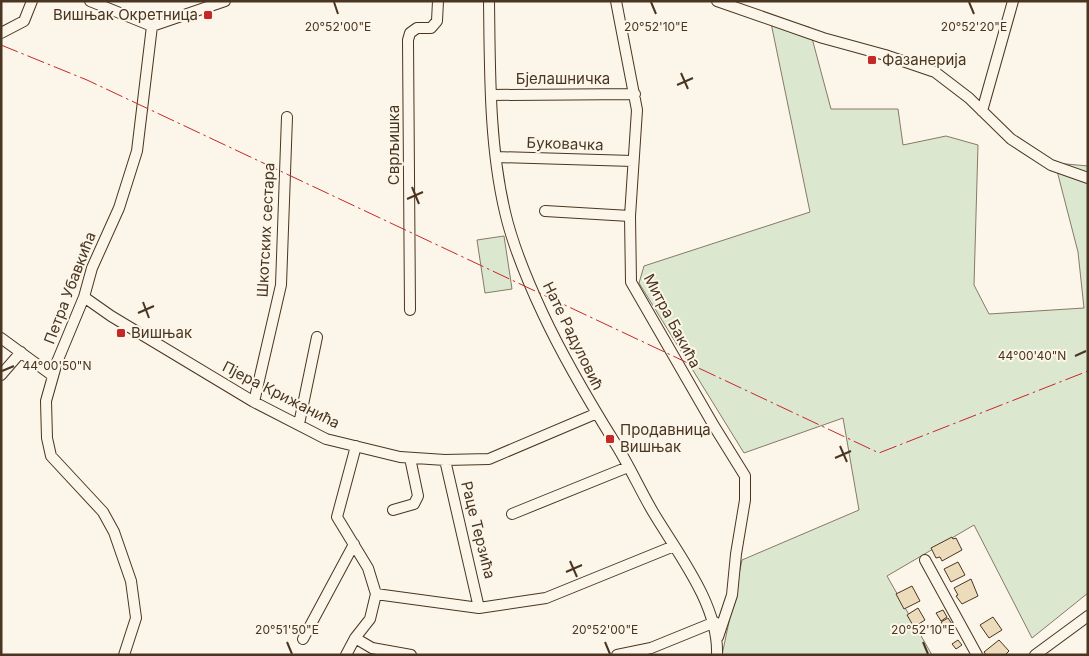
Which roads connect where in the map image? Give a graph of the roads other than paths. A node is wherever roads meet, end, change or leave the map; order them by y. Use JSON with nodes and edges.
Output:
{"nodes":[{"id":1,"x":32,"y":1,"type":"edge"},
{"id":2,"x":90,"y":1,"type":"edge"},
{"id":3,"x":225,"y":1,"type":"edge"},
{"id":4,"x":438,"y":1,"type":"edge"},
{"id":5,"x":489,"y":1,"type":"edge"},
{"id":6,"x":616,"y":1,"type":"edge"},
{"id":7,"x":717,"y":1,"type":"edge"},
{"id":8,"x":1013,"y":1,"type":"edge"},
{"id":9,"x":106,"y":4,"type":"edge"},
{"id":10,"x":152,"y":26,"type":"junction"},
{"id":11,"x":1,"y":32,"type":"edge"},
{"id":12,"x":635,"y":94,"type":"junction"},
{"id":13,"x":492,"y":95,"type":"junction"},
{"id":14,"x":982,"y":111,"type":"junction"},
{"id":15,"x":287,"y":117,"type":"dead end"},
{"id":16,"x":496,"y":157,"type":"junction"},
{"id":17,"x":633,"y":161,"type":"junction"},
{"id":18,"x":1088,"y":178,"type":"edge"},
{"id":19,"x":545,"y":211,"type":"dead end"},
{"id":20,"x":630,"y":216,"type":"junction"},
{"id":21,"x":84,"y":296,"type":"junction"},
{"id":22,"x":410,"y":310,"type":"dead end"},
{"id":23,"x":316,"y":337,"type":"dead end"},
{"id":24,"x":1,"y":338,"type":"edge"},
{"id":25,"x":20,"y":352,"type":"junction"},
{"id":26,"x":1,"y":375,"type":"edge"},
{"id":27,"x":53,"y":376,"type":"junction"},
{"id":28,"x":254,"y":402,"type":"junction"},
{"id":29,"x":595,"y":414,"type":"junction"},
{"id":30,"x":299,"y":424,"type":"junction"},
{"id":31,"x":356,"y":446,"type":"junction"},
{"id":32,"x":410,"y":458,"type":"junction"},
{"id":33,"x":445,"y":460,"type":"junction"},
{"id":34,"x":628,"y":467,"type":"junction"},
{"id":35,"x":393,"y":510,"type":"dead end"},
{"id":36,"x":512,"y":514,"type":"dead end"},
{"id":37,"x":354,"y":544,"type":"junction"},
{"id":38,"x":674,"y":546,"type":"junction"},
{"id":39,"x":926,"y":560,"type":"dead end"},
{"id":40,"x":376,"y":594,"type":"junction"},
{"id":41,"x":480,"y":608,"type":"junction"},
{"id":42,"x":1088,"y":616,"type":"edge"},
{"id":43,"x":714,"y":622,"type":"junction"},
{"id":44,"x":355,"y":638,"type":"junction"},
{"id":45,"x":718,"y":638,"type":"junction"},
{"id":46,"x":303,"y":639,"type":"dead end"},
{"id":47,"x":124,"y":655,"type":"edge"},
{"id":48,"x":346,"y":655,"type":"edge"},
{"id":49,"x":411,"y":655,"type":"edge"},
{"id":50,"x":617,"y":655,"type":"edge"},
{"id":51,"x":717,"y":655,"type":"edge"},
{"id":52,"x":977,"y":655,"type":"edge"},
{"id":53,"x":1035,"y":655,"type":"edge"}],
"edges":[{"from":1,"to":11,"type":"street"},
{"from":2,"to":9,"type":"street"},
{"from":3,"to":10,"type":"street"},
{"from":4,"to":22,"type":"street","name":"Сврљишка"},
{"from":5,"to":13,"type":"street","name":"Нате Радуловић"},
{"from":6,"to":12,"type":"street","name":"Митра Бакића"},
{"from":7,"to":14,"type":"street"},
{"from":8,"to":14,"type":"street"},
{"from":9,"to":10,"type":"street"},
{"from":10,"to":21,"type":"street","name":"Петра Убавкића"},
{"from":12,"to":13,"type":"street","name":"Бјелашничка"},
{"from":12,"to":17,"type":"street","name":"Митра Бакића"},
{"from":13,"to":16,"type":"street","name":"Нате Радуловић"},
{"from":14,"to":18,"type":"street"},
{"from":15,"to":28,"type":"street","name":"Шкотских сестара"},
{"from":16,"to":17,"type":"street","name":"Буковачка"},
{"from":16,"to":29,"type":"street","name":"Нате Радуловић"},
{"from":17,"to":20,"type":"street","name":"Митра Бакића"},
{"from":19,"to":20,"type":"street"},
{"from":20,"to":45,"type":"street","name":"Митра Бакића"},
{"from":21,"to":27,"type":"street","name":"Петра Убавкића"},
{"from":21,"to":28,"type":"street","name":"Пјера Крижанића"},
{"from":23,"to":30,"type":"street"},
{"from":24,"to":25,"type":"street"},
{"from":25,"to":26,"type":"street"},
{"from":25,"to":27,"type":"street"},
{"from":27,"to":47,"type":"street","name":"Петра Убавкића"},
{"from":28,"to":30,"type":"street","name":"Пјера Крижанића"},
{"from":29,"to":33,"type":"street","name":"Пјера Крижанића"},
{"from":29,"to":34,"type":"street","name":"Нате Радуловић"},
{"from":30,"to":31,"type":"street","name":"Пјера Крижанића"},
{"from":31,"to":32,"type":"street","name":"Пјера Крижанића"},
{"from":31,"to":37,"type":"street"},
{"from":32,"to":33,"type":"street","name":"Пјера Крижанића"},
{"from":32,"to":35,"type":"street"},
{"from":33,"to":41,"type":"street","name":"Раце Терзића"},
{"from":34,"to":36,"type":"street"},
{"from":34,"to":38,"type":"street","name":"Нате Радуловић"},
{"from":37,"to":40,"type":"street"},
{"from":37,"to":46,"type":"street"},
{"from":38,"to":41,"type":"street"},
{"from":38,"to":43,"type":"street","name":"Нате Радуловић"},
{"from":39,"to":52,"type":"street"},
{"from":40,"to":41,"type":"street"},
{"from":40,"to":44,"type":"street"},
{"from":42,"to":53,"type":"street"},
{"from":43,"to":45,"type":"street","name":"Нате Радуловић"},
{"from":43,"to":50,"type":"street"},
{"from":44,"to":48,"type":"street"},
{"from":44,"to":49,"type":"street"},
{"from":45,"to":51,"type":"street","name":"Нате Радуловић"}]}
